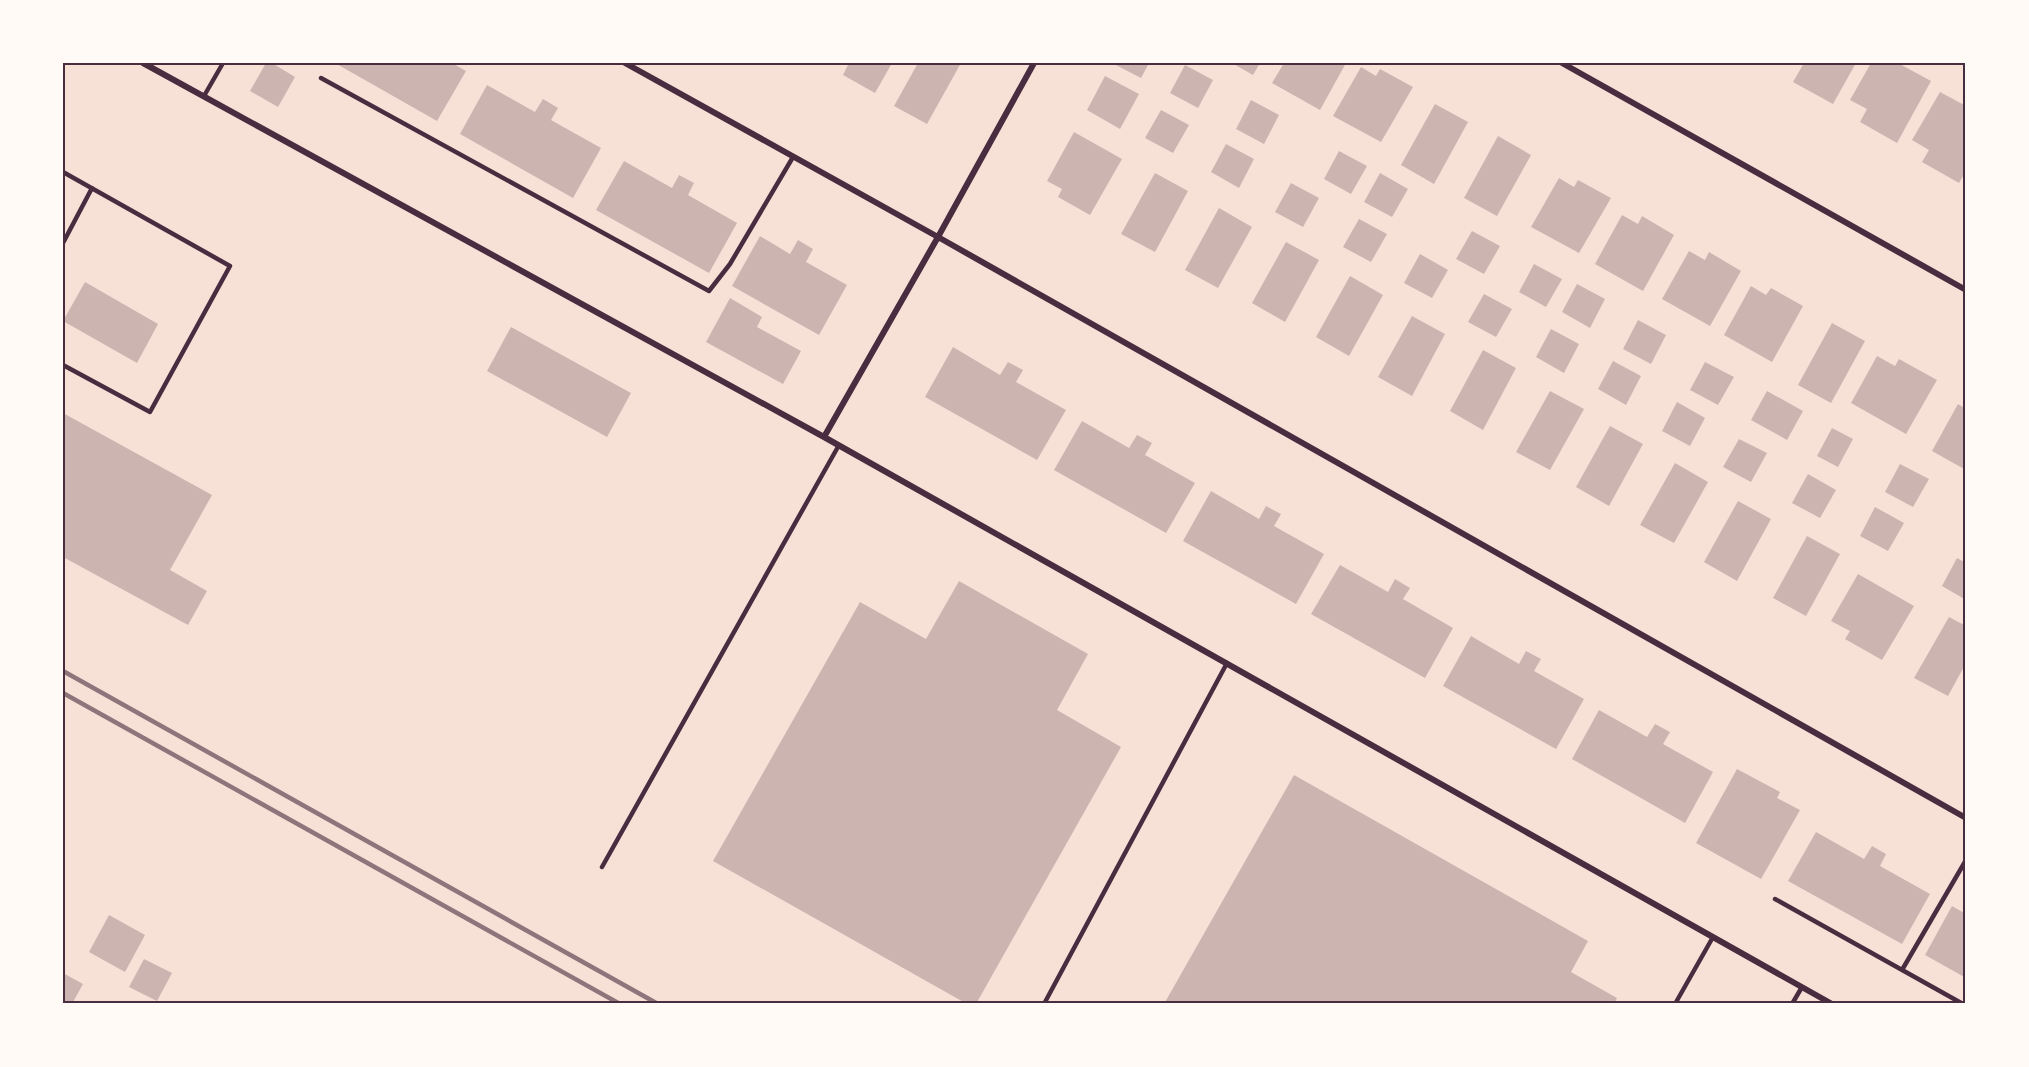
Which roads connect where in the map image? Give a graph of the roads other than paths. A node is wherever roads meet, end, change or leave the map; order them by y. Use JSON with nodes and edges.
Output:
{"nodes":[{"id":1,"x":143,"y":63,"type":"edge"},
{"id":2,"x":223,"y":63,"type":"edge"},
{"id":3,"x":625,"y":63,"type":"edge"},
{"id":4,"x":1034,"y":63,"type":"edge"},
{"id":5,"x":1562,"y":63,"type":"edge"},
{"id":6,"x":321,"y":78,"type":"dead end"},
{"id":7,"x":204,"y":96,"type":"junction"},
{"id":8,"x":793,"y":156,"type":"junction"},
{"id":9,"x":63,"y":172,"type":"edge"},
{"id":10,"x":92,"y":188,"type":"junction"},
{"id":11,"x":938,"y":237,"type":"junction"},
{"id":12,"x":63,"y":243,"type":"edge"},
{"id":13,"x":1966,"y":290,"type":"edge"},
{"id":14,"x":63,"y":365,"type":"edge"},
{"id":15,"x":824,"y":437,"type":"junction"},
{"id":16,"x":839,"y":445,"type":"junction"},
{"id":17,"x":1227,"y":663,"type":"junction"},
{"id":18,"x":1966,"y":818,"type":"edge"},
{"id":19,"x":1966,"y":860,"type":"edge"},
{"id":20,"x":602,"y":867,"type":"dead end"},
{"id":21,"x":1775,"y":899,"type":"dead end"},
{"id":22,"x":1713,"y":937,"type":"junction"},
{"id":23,"x":1902,"y":970,"type":"junction"},
{"id":24,"x":1802,"y":987,"type":"junction"},
{"id":25,"x":1044,"y":1004,"type":"edge"},
{"id":26,"x":1675,"y":1004,"type":"edge"},
{"id":27,"x":1792,"y":1004,"type":"edge"},
{"id":28,"x":1832,"y":1004,"type":"edge"},
{"id":29,"x":1963,"y":1004,"type":"edge"}],
"edges":[{"from":1,"to":7,"type":"street"},
{"from":2,"to":7,"type":"lane"},
{"from":3,"to":8,"type":"street"},
{"from":4,"to":11,"type":"street"},
{"from":5,"to":13,"type":"street"},
{"from":6,"to":8,"type":"lane"},
{"from":7,"to":15,"type":"street"},
{"from":8,"to":11,"type":"street"},
{"from":9,"to":10,"type":"lane"},
{"from":10,"to":12,"type":"lane"},
{"from":10,"to":14,"type":"lane"},
{"from":11,"to":15,"type":"street"},
{"from":11,"to":18,"type":"street"},
{"from":15,"to":16,"type":"street"},
{"from":16,"to":17,"type":"street"},
{"from":16,"to":20,"type":"lane"},
{"from":17,"to":22,"type":"street"},
{"from":17,"to":25,"type":"lane"},
{"from":19,"to":23,"type":"lane"},
{"from":21,"to":23,"type":"lane"},
{"from":22,"to":24,"type":"street"},
{"from":22,"to":26,"type":"lane"},
{"from":23,"to":29,"type":"lane"},
{"from":24,"to":27,"type":"lane"},
{"from":24,"to":28,"type":"street"}]}
